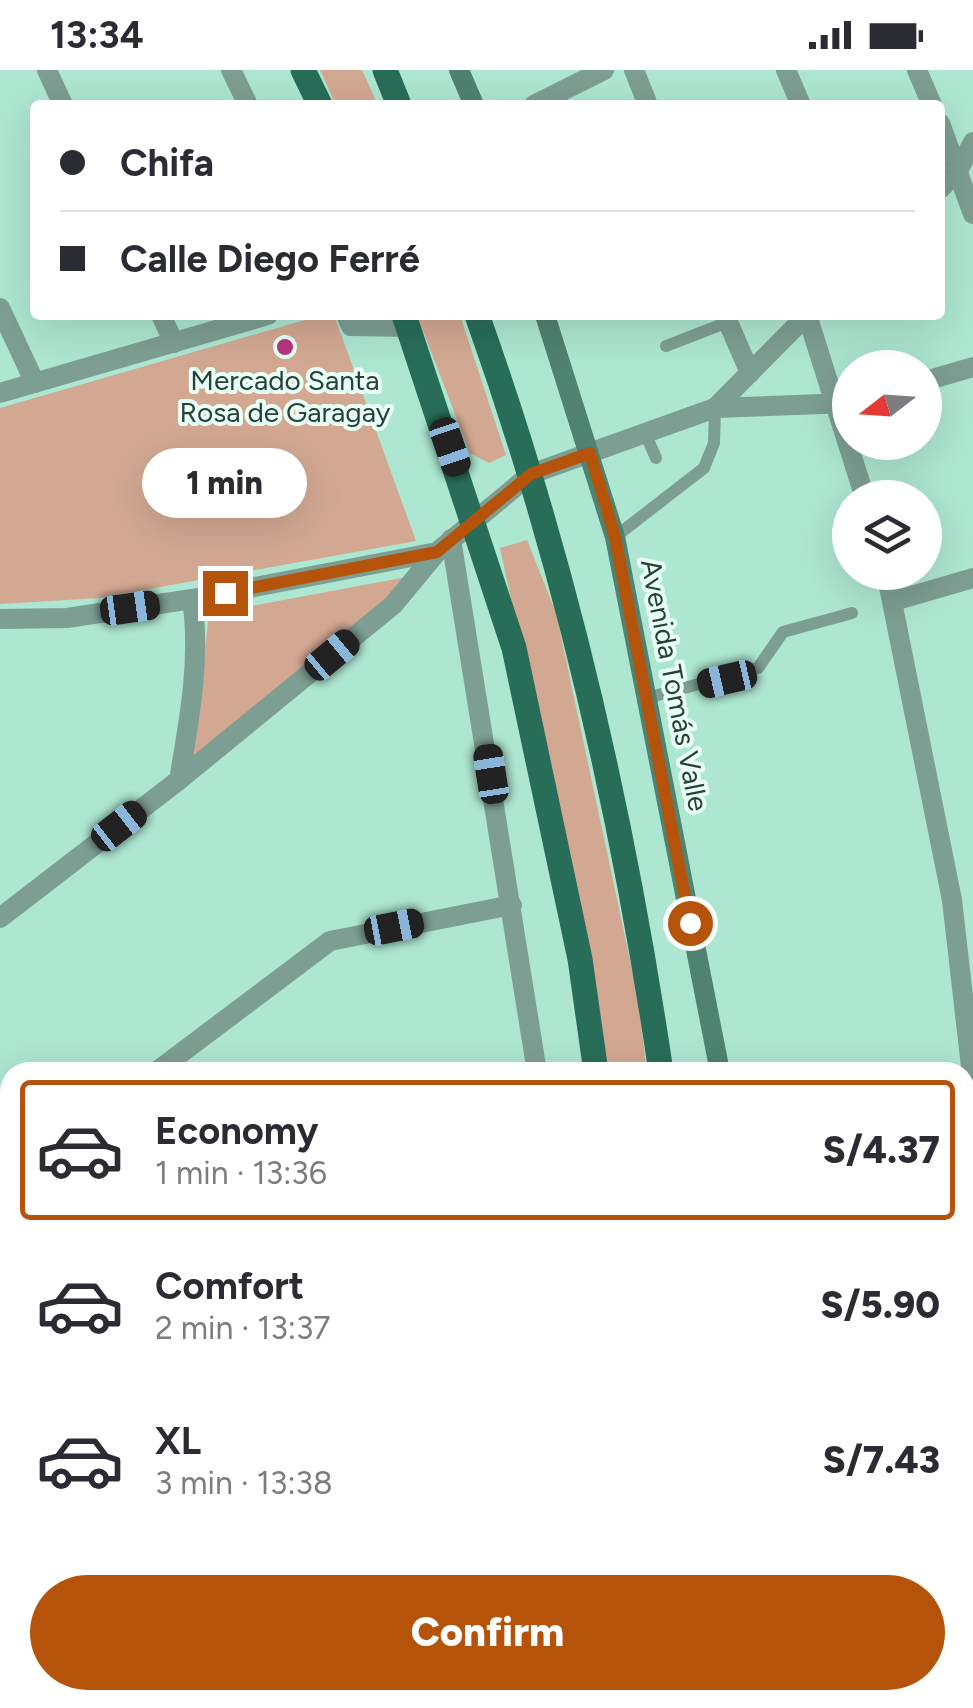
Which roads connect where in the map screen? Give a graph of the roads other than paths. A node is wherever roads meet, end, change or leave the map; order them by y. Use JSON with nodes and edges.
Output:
{"nodes":[{"id":1,"x":47,"y":70,"type":"edge"},
{"id":2,"x":231,"y":70,"type":"edge"},
{"id":3,"x":303,"y":70,"type":"edge"},
{"id":4,"x":385,"y":70,"type":"edge"},
{"id":5,"x":458,"y":70,"type":"edge"},
{"id":6,"x":604,"y":70,"type":"edge"},
{"id":7,"x":634,"y":70,"type":"edge"},
{"id":8,"x":786,"y":70,"type":"edge"},
{"id":9,"x":918,"y":70,"type":"edge"},
{"id":10,"x":61,"y":100,"type":"edge"},
{"id":11,"x":246,"y":100,"type":"edge"},
{"id":12,"x":318,"y":100,"type":"edge"},
{"id":13,"x":397,"y":100,"type":"edge"},
{"id":14,"x":472,"y":100,"type":"edge"},
{"id":15,"x":544,"y":100,"type":"edge"},
{"id":16,"x":646,"y":100,"type":"edge"},
{"id":17,"x":799,"y":100,"type":"edge"},
{"id":18,"x":930,"y":100,"type":"edge"},
{"id":19,"x":945,"y":132,"type":"edge"},
{"id":20,"x":973,"y":142,"type":"edge"},
{"id":21,"x":966,"y":168,"type":"edge"},
{"id":22,"x":945,"y":185,"type":"edge"},
{"id":23,"x":973,"y":214,"type":"edge"},
{"id":24,"x":0,"y":308,"type":"edge"},
{"id":25,"x":163,"y":320,"type":"edge"},
{"id":26,"x":251,"y":320,"type":"edge"},
{"id":27,"x":348,"y":320,"type":"edge"},
{"id":28,"x":479,"y":320,"type":"edge"},
{"id":29,"x":547,"y":320,"type":"edge"},
{"id":30,"x":722,"y":320,"type":"edge"},
{"id":31,"x":727,"y":320,"type":"edge"},
{"id":32,"x":802,"y":320,"type":"edge"},
{"id":33,"x":809,"y":320,"type":"edge"},
{"id":34,"x":406,"y":321,"type":"edge"},
{"id":35,"x":174,"y":342,"type":"junction"},
{"id":36,"x":666,"y":346,"type":"dead end"},
{"id":37,"x":973,"y":367,"type":"edge"},
{"id":38,"x":750,"y":373,"type":"junction"},
{"id":39,"x":832,"y":374,"type":"edge"},
{"id":40,"x":942,"y":376,"type":"edge"},
{"id":41,"x":35,"y":383,"type":"junction"},
{"id":42,"x":0,"y":393,"type":"edge"},
{"id":43,"x":832,"y":405,"type":"edge"},
{"id":44,"x":715,"y":408,"type":"junction"},
{"id":45,"x":644,"y":434,"type":"junction"},
{"id":46,"x":590,"y":453,"type":"junction"},
{"id":47,"x":656,"y":458,"type":"dead end"},
{"id":48,"x":531,"y":474,"type":"junction"},
{"id":49,"x":665,"y":480,"type":"dead end"},
{"id":50,"x":671,"y":494,"type":"junction"},
{"id":51,"x":474,"y":520,"type":"junction"},
{"id":52,"x":615,"y":537,"type":"junction"},
{"id":53,"x":444,"y":545,"type":"junction"},
{"id":54,"x":973,"y":578,"type":"edge"},
{"id":55,"x":891,"y":590,"type":"edge"},
{"id":56,"x":192,"y":599,"type":"junction"},
{"id":57,"x":894,"y":601,"type":"junction"},
{"id":58,"x":852,"y":613,"type":"dead end"},
{"id":59,"x":0,"y":619,"type":"edge"},
{"id":60,"x":647,"y":698,"type":"junction"},
{"id":61,"x":179,"y":780,"type":"junction"},
{"id":62,"x":962,"y":898,"type":"edge"},
{"id":63,"x":512,"y":905,"type":"junction"},
{"id":64,"x":0,"y":918,"type":"edge"},
{"id":65,"x":169,"y":1062,"type":"edge"},
{"id":66,"x":536,"y":1062,"type":"edge"},
{"id":67,"x":594,"y":1062,"type":"edge"},
{"id":68,"x":659,"y":1062,"type":"edge"},
{"id":69,"x":718,"y":1062,"type":"edge"},
{"id":70,"x":972,"y":1062,"type":"edge"}],
"edges":[{"from":1,"to":10,"type":"street"},
{"from":2,"to":11,"type":"street"},
{"from":3,"to":12,"type":"main road"},
{"from":4,"to":13,"type":"main road"},
{"from":5,"to":14,"type":"main road"},
{"from":6,"to":15,"type":"street"},
{"from":7,"to":16,"type":"street"},
{"from":8,"to":17,"type":"street"},
{"from":9,"to":18,"type":"street"},
{"from":19,"to":21,"type":"street"},
{"from":20,"to":21,"type":"street"},
{"from":21,"to":22,"type":"street"},
{"from":21,"to":23,"type":"street"},
{"from":24,"to":41,"type":"street"},
{"from":25,"to":35,"type":"street"},
{"from":26,"to":35,"type":"street"},
{"from":27,"to":34,"type":"street"},
{"from":28,"to":48,"type":"main road"},
{"from":29,"to":46,"type":"main road","name":"Avenida Tomás Valle"},
{"from":30,"to":36,"type":"lane"},
{"from":31,"to":38,"type":"street"},
{"from":32,"to":38,"type":"street"},
{"from":33,"to":39,"type":"street"},
{"from":34,"to":51,"type":"main road"},
{"from":35,"to":41,"type":"street"},
{"from":37,"to":40,"type":"street"},
{"from":38,"to":44,"type":"street"},
{"from":41,"to":42,"type":"street"},
{"from":43,"to":44,"type":"street"},
{"from":44,"to":45,"type":"street"},
{"from":44,"to":50,"type":"lane"},
{"from":45,"to":46,"type":"street"},
{"from":45,"to":47,"type":"lane"},
{"from":46,"to":48,"type":"street"},
{"from":46,"to":52,"type":"main road","name":"Avenida Tomás Valle"},
{"from":48,"to":51,"type":"street"},
{"from":48,"to":68,"type":"main road"},
{"from":49,"to":50,"type":"lane"},
{"from":50,"to":52,"type":"lane"},
{"from":51,"to":53,"type":"street"},
{"from":51,"to":67,"type":"main road"},
{"from":52,"to":60,"type":"main road","name":"Avenida Tomás Valle"},
{"from":53,"to":56,"type":"street"},
{"from":53,"to":61,"type":"street"},
{"from":53,"to":63,"type":"street"},
{"from":54,"to":57,"type":"street"},
{"from":55,"to":57,"type":"street"},
{"from":56,"to":59,"type":"street"},
{"from":56,"to":61,"type":"street"},
{"from":57,"to":62,"type":"street"},
{"from":58,"to":60,"type":"lane"},
{"from":60,"to":69,"type":"main road","name":"Avenida Tomás Valle"},
{"from":61,"to":64,"type":"street"},
{"from":62,"to":70,"type":"street"},
{"from":63,"to":65,"type":"street"},
{"from":63,"to":66,"type":"street"}]}
